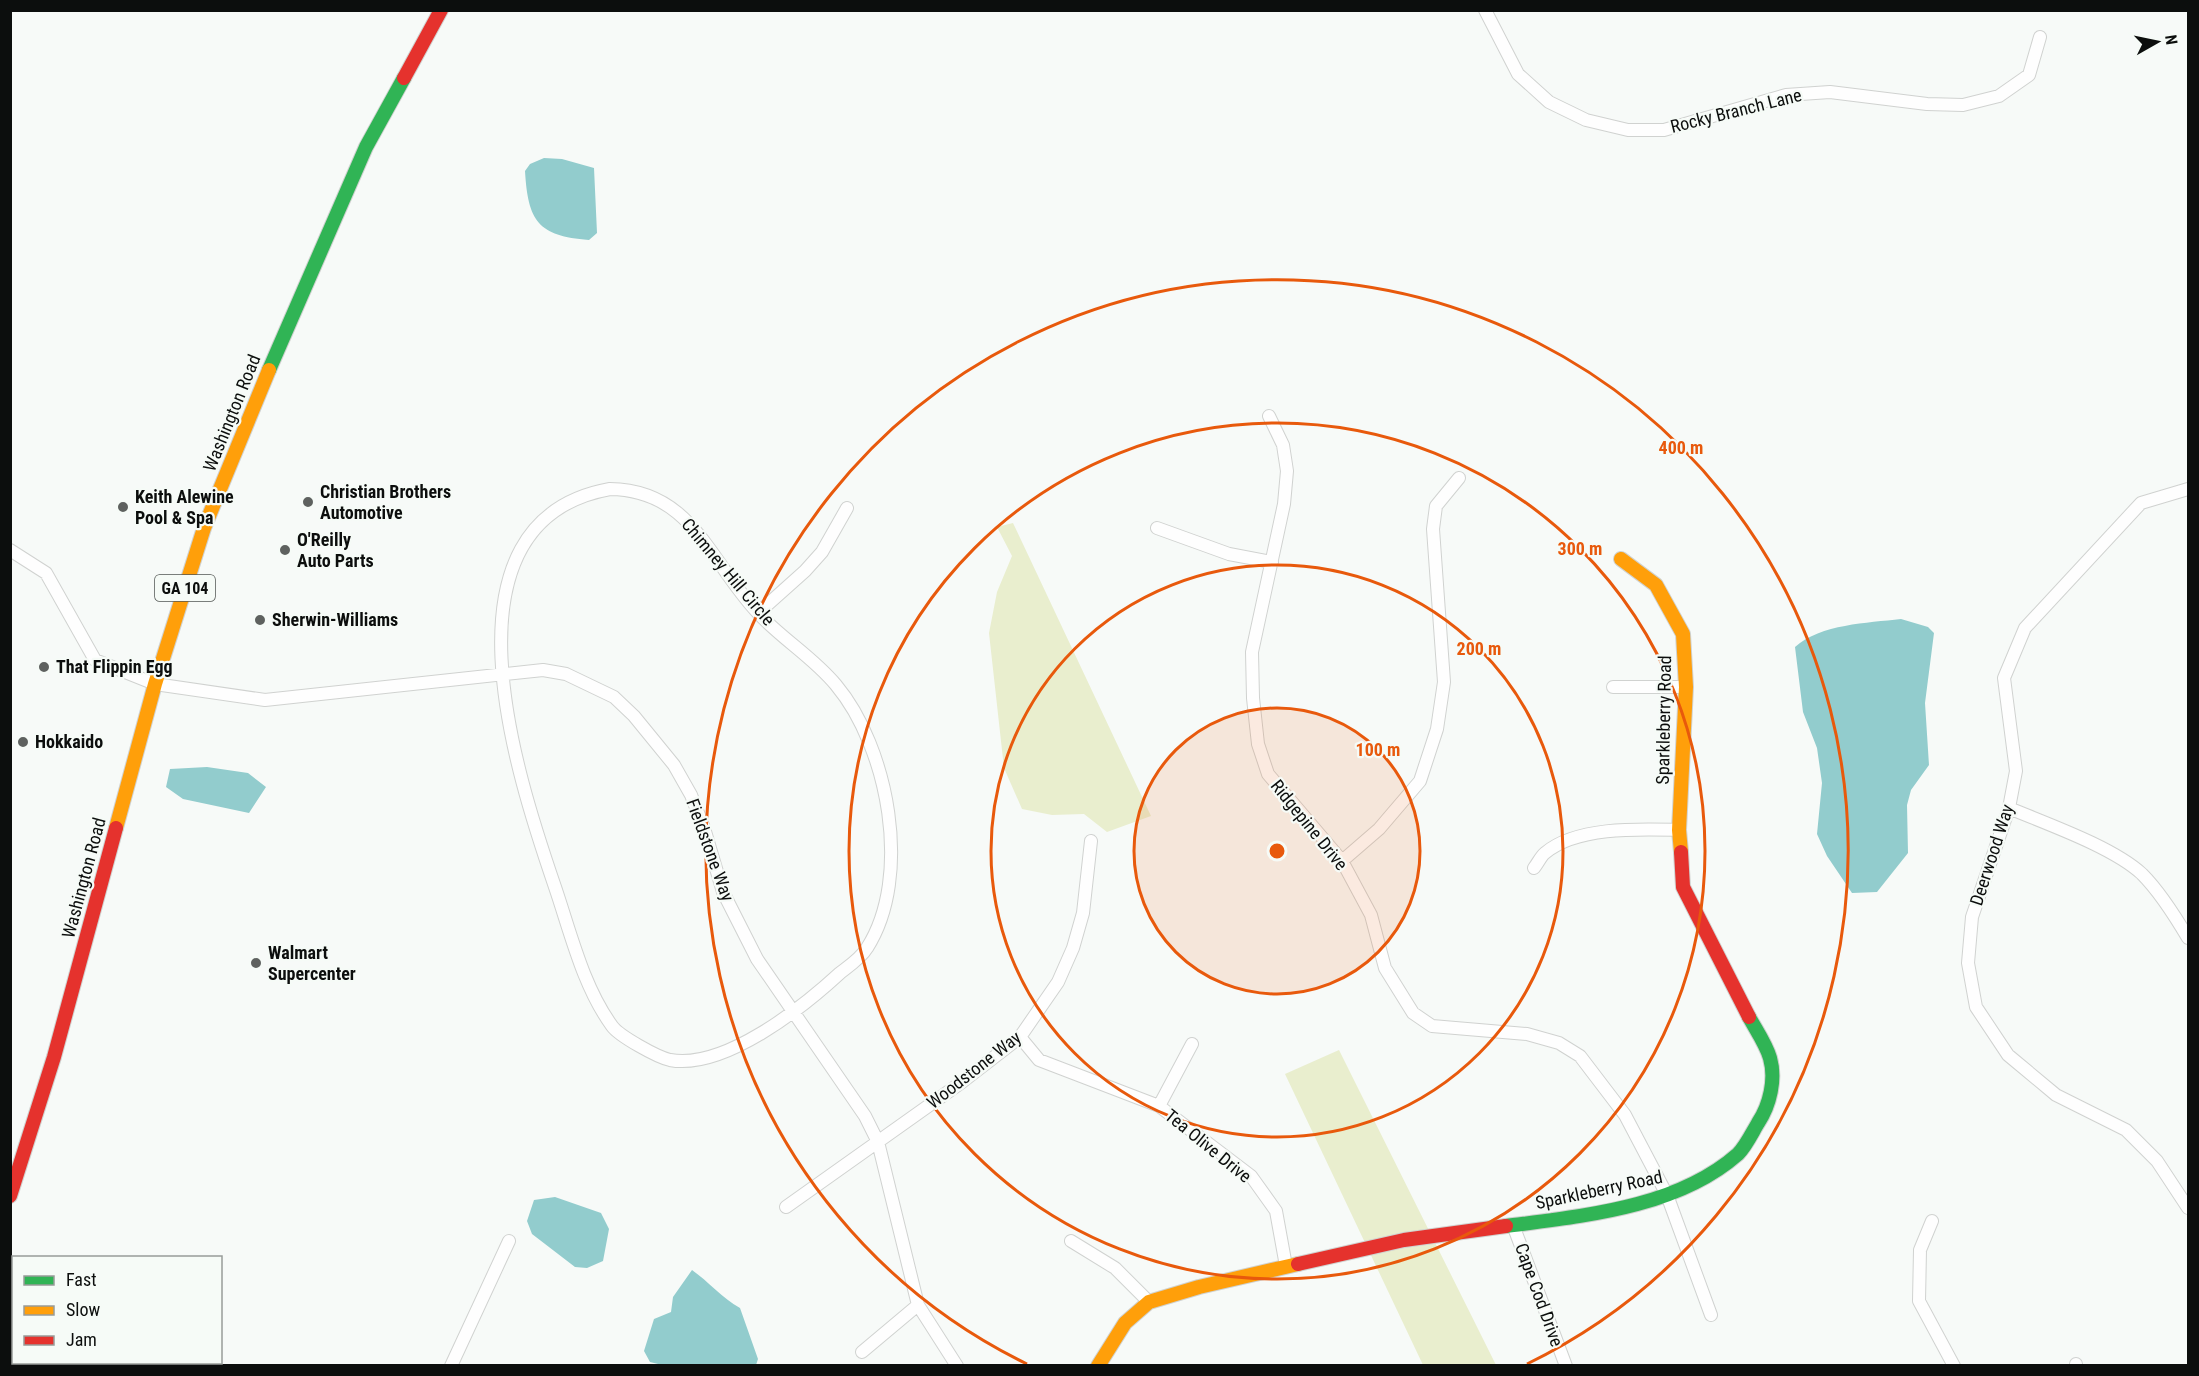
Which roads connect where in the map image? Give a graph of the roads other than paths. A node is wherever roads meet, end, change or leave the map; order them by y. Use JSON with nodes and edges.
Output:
{"nodes":[{"id":1,"x":441,"y":10,"type":"edge"},
{"id":2,"x":1485,"y":10,"type":"edge"},
{"id":3,"x":2040,"y":37,"type":"dead end"},
{"id":4,"x":1269,"y":416,"type":"dead end"},
{"id":5,"x":1459,"y":478,"type":"dead end"},
{"id":6,"x":2188,"y":489,"type":"edge"},
{"id":7,"x":847,"y":507,"type":"dead end"},
{"id":8,"x":1157,"y":528,"type":"dead end"},
{"id":9,"x":10,"y":550,"type":"edge"},
{"id":10,"x":1621,"y":559,"type":"dead end"},
{"id":11,"x":1272,"y":562,"type":"junction"},
{"id":12,"x":758,"y":613,"type":"junction"},
{"id":13,"x":503,"y":674,"type":"junction"},
{"id":14,"x":155,"y":684,"type":"junction"},
{"id":15,"x":1613,"y":687,"type":"dead end"},
{"id":16,"x":1686,"y":687,"type":"junction"},
{"id":17,"x":2009,"y":808,"type":"junction"},
{"id":18,"x":1679,"y":830,"type":"junction"},
{"id":19,"x":1091,"y":841,"type":"dead end"},
{"id":20,"x":1342,"y":861,"type":"junction"},
{"id":21,"x":1534,"y":868,"type":"dead end"},
{"id":22,"x":2188,"y":938,"type":"edge"},
{"id":23,"x":792,"y":1011,"type":"junction"},
{"id":24,"x":1020,"y":1037,"type":"junction"},
{"id":25,"x":1192,"y":1044,"type":"dead end"},
{"id":26,"x":1159,"y":1106,"type":"junction"},
{"id":27,"x":878,"y":1142,"type":"junction"},
{"id":28,"x":1667,"y":1195,"type":"junction"},
{"id":29,"x":10,"y":1196,"type":"edge"},
{"id":30,"x":786,"y":1207,"type":"dead end"},
{"id":31,"x":2188,"y":1208,"type":"edge"},
{"id":32,"x":1932,"y":1221,"type":"dead end"},
{"id":33,"x":1514,"y":1225,"type":"junction"},
{"id":34,"x":509,"y":1241,"type":"dead end"},
{"id":35,"x":1071,"y":1241,"type":"dead end"},
{"id":36,"x":1286,"y":1266,"type":"junction"},
{"id":37,"x":1149,"y":1302,"type":"junction"},
{"id":38,"x":918,"y":1305,"type":"junction"},
{"id":39,"x":1711,"y":1315,"type":"dead end"},
{"id":40,"x":862,"y":1352,"type":"dead end"},
{"id":41,"x":450,"y":1365,"type":"edge"},
{"id":42,"x":957,"y":1365,"type":"edge"},
{"id":43,"x":1098,"y":1365,"type":"edge"},
{"id":44,"x":1566,"y":1365,"type":"edge"},
{"id":45,"x":1954,"y":1365,"type":"edge"}],
"edges":[{"from":1,"to":14,"type":"street","name":"Washington Road","number":"GA 104"},
{"from":2,"to":3,"type":"street","name":"Rocky Branch Lane"},
{"from":4,"to":11,"type":"street","name":"Ridgepine Drive"},
{"from":5,"to":20,"type":"street"},
{"from":6,"to":17,"type":"street","name":"Deerwood Way"},
{"from":7,"to":12,"type":"street"},
{"from":8,"to":11,"type":"street"},
{"from":9,"to":14,"type":"street","name":"Fieldstone Way"},
{"from":10,"to":16,"type":"street","name":"Sparkleberry Road"},
{"from":11,"to":20,"type":"street","name":"Ridgepine Drive"},
{"from":12,"to":13,"type":"street","name":"Chimney Hill Circle"},
{"from":12,"to":23,"type":"street","name":"Chimney Hill Circle"},
{"from":13,"to":14,"type":"street","name":"Fieldstone Way"},
{"from":13,"to":23,"type":"street","name":"Fieldstone Way"},
{"from":13,"to":23,"type":"street","name":"Chimney Hill Circle"},
{"from":14,"to":29,"type":"street","name":"Washington Road","number":"GA 104"},
{"from":15,"to":16,"type":"street"},
{"from":16,"to":18,"type":"street","name":"Sparkleberry Road"},
{"from":17,"to":22,"type":"street"},
{"from":17,"to":31,"type":"street","name":"Deerwood Way"},
{"from":18,"to":21,"type":"street"},
{"from":18,"to":28,"type":"street","name":"Sparkleberry Road"},
{"from":19,"to":24,"type":"street","name":"Woodstone Way"},
{"from":20,"to":28,"type":"street","name":"Ridgepine Drive"},
{"from":23,"to":27,"type":"street","name":"Fieldstone Way"},
{"from":24,"to":26,"type":"street","name":"Tea Olive Drive"},
{"from":24,"to":27,"type":"street","name":"Woodstone Way"},
{"from":25,"to":26,"type":"street"},
{"from":26,"to":36,"type":"street","name":"Tea Olive Drive"},
{"from":27,"to":30,"type":"street","name":"Woodstone Way"},
{"from":27,"to":38,"type":"street","name":"Fieldstone Way"},
{"from":28,"to":33,"type":"street","name":"Sparkleberry Road"},
{"from":28,"to":39,"type":"street","name":"Ridgepine Drive"},
{"from":32,"to":45,"type":"street"},
{"from":33,"to":36,"type":"street","name":"Sparkleberry Road"},
{"from":33,"to":44,"type":"street","name":"Cape Cod Drive"},
{"from":34,"to":41,"type":"street"},
{"from":35,"to":37,"type":"street"},
{"from":36,"to":37,"type":"street","name":"Sparkleberry Road"},
{"from":37,"to":43,"type":"street","name":"Sparkleberry Road"},
{"from":38,"to":40,"type":"street"},
{"from":38,"to":42,"type":"street","name":"Fieldstone Way"}]}
